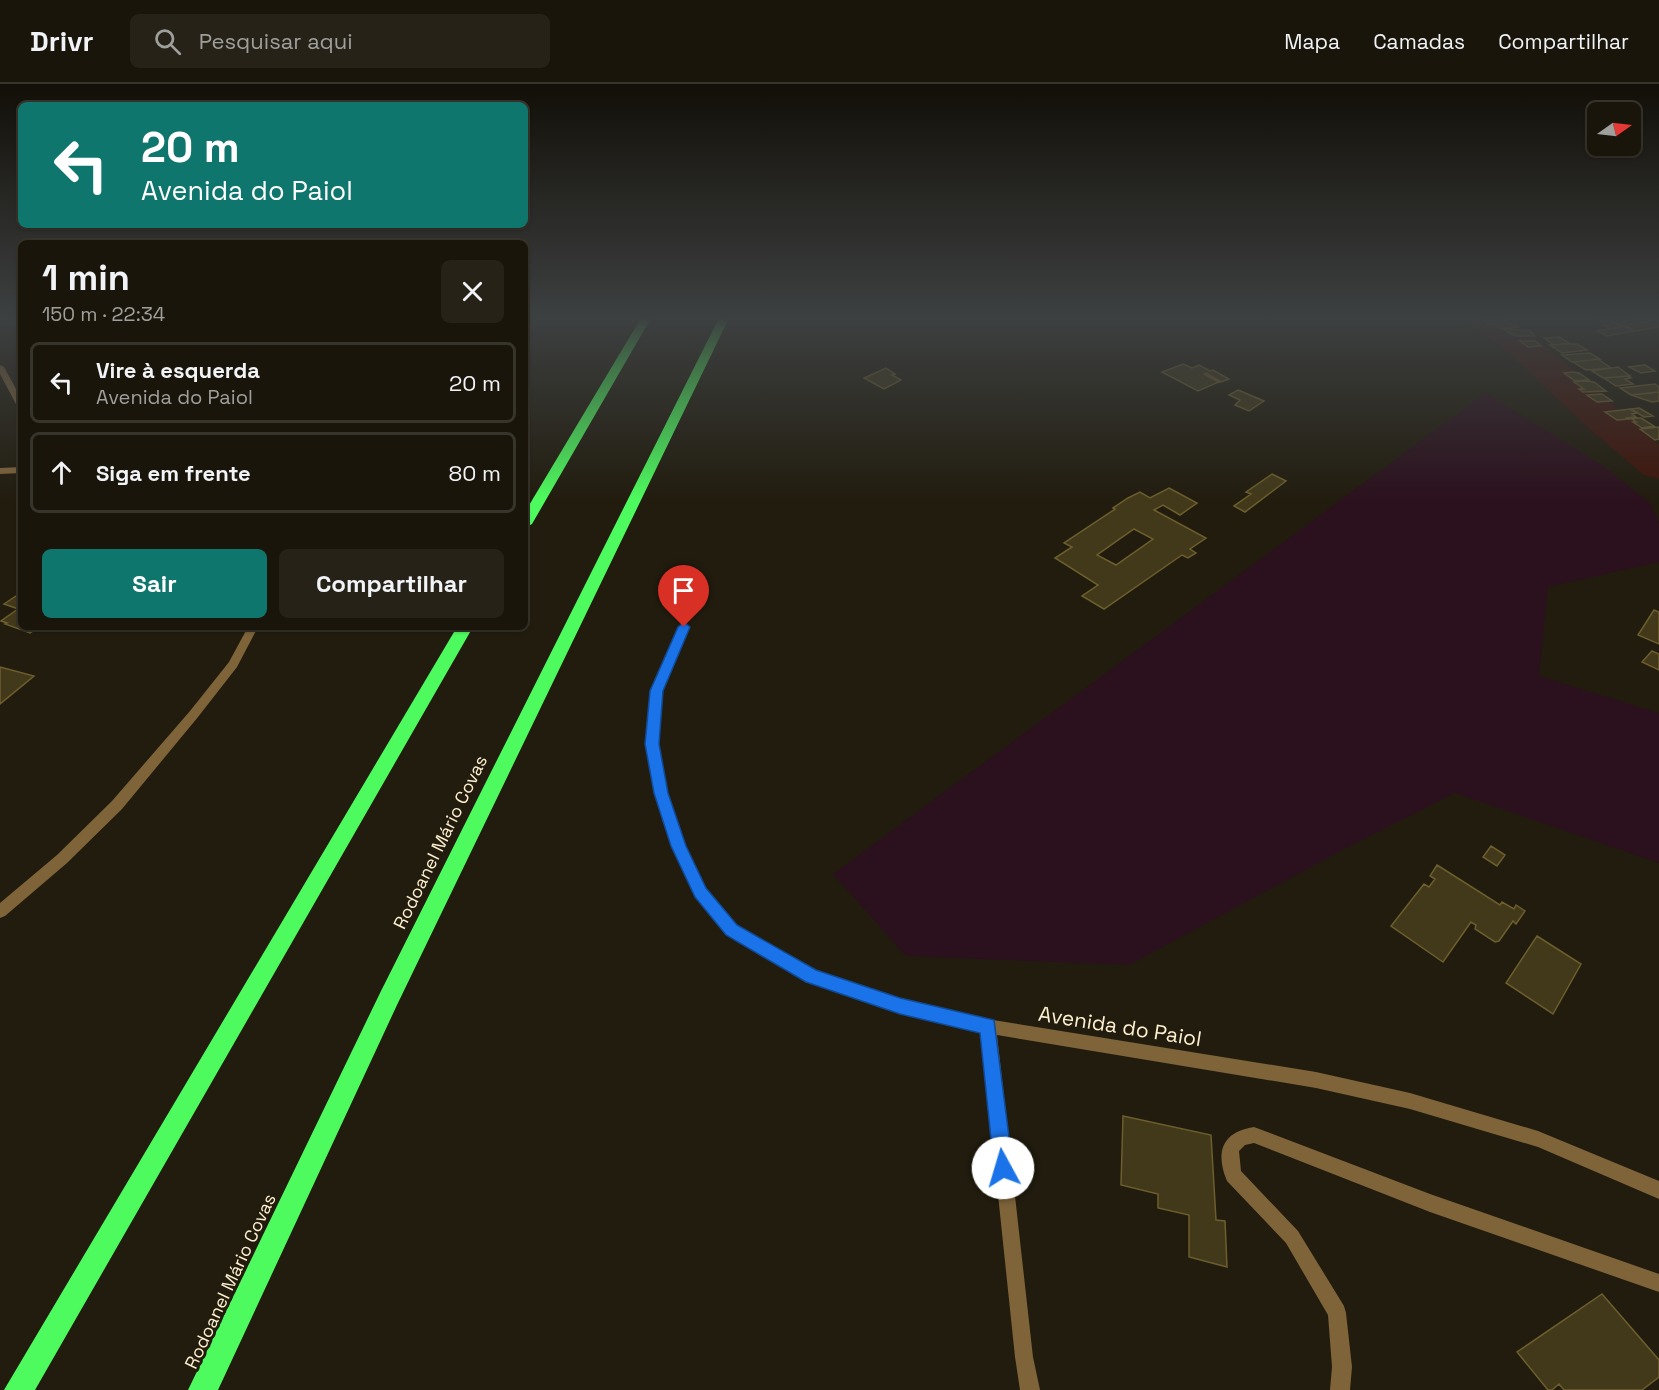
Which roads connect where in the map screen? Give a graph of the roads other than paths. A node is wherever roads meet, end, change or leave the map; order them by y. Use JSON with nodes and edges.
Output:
{"nodes":[{"id":1,"x":6,"y":379,"type":"edge"},
{"id":2,"x":610,"y":379,"type":"edge"},
{"id":3,"x":694,"y":379,"type":"edge"},
{"id":4,"x":18,"y":400,"type":"edge"},
{"id":5,"x":18,"y":470,"type":"edge"},
{"id":6,"x":0,"y":471,"type":"edge"},
{"id":7,"x":528,"y":519,"type":"edge"},
{"id":8,"x":684,"y":627,"type":"dead end"},
{"id":9,"x":251,"y":630,"type":"edge"},
{"id":10,"x":463,"y":630,"type":"edge"},
{"id":11,"x":0,"y":912,"type":"edge"},
{"id":12,"x":988,"y":1026,"type":"junction"},
{"id":13,"x":1659,"y":1190,"type":"edge"},
{"id":14,"x":1659,"y":1283,"type":"edge"},
{"id":15,"x":19,"y":1390,"type":"edge"},
{"id":16,"x":203,"y":1390,"type":"edge"},
{"id":17,"x":1030,"y":1390,"type":"edge"},
{"id":18,"x":1340,"y":1390,"type":"edge"}],
"edges":[{"from":1,"to":4,"type":"street"},
{"from":2,"to":7,"type":"highway"},
{"from":3,"to":16,"type":"highway","name":"Rodoanel Mário Covas"},
{"from":5,"to":6,"type":"street"},
{"from":8,"to":12,"type":"street","name":"Avenida do Paiol"},
{"from":9,"to":11,"type":"street"},
{"from":10,"to":15,"type":"highway"},
{"from":12,"to":13,"type":"street","name":"Avenida do Paiol"},
{"from":12,"to":17,"type":"street"},
{"from":14,"to":18,"type":"street"}]}
